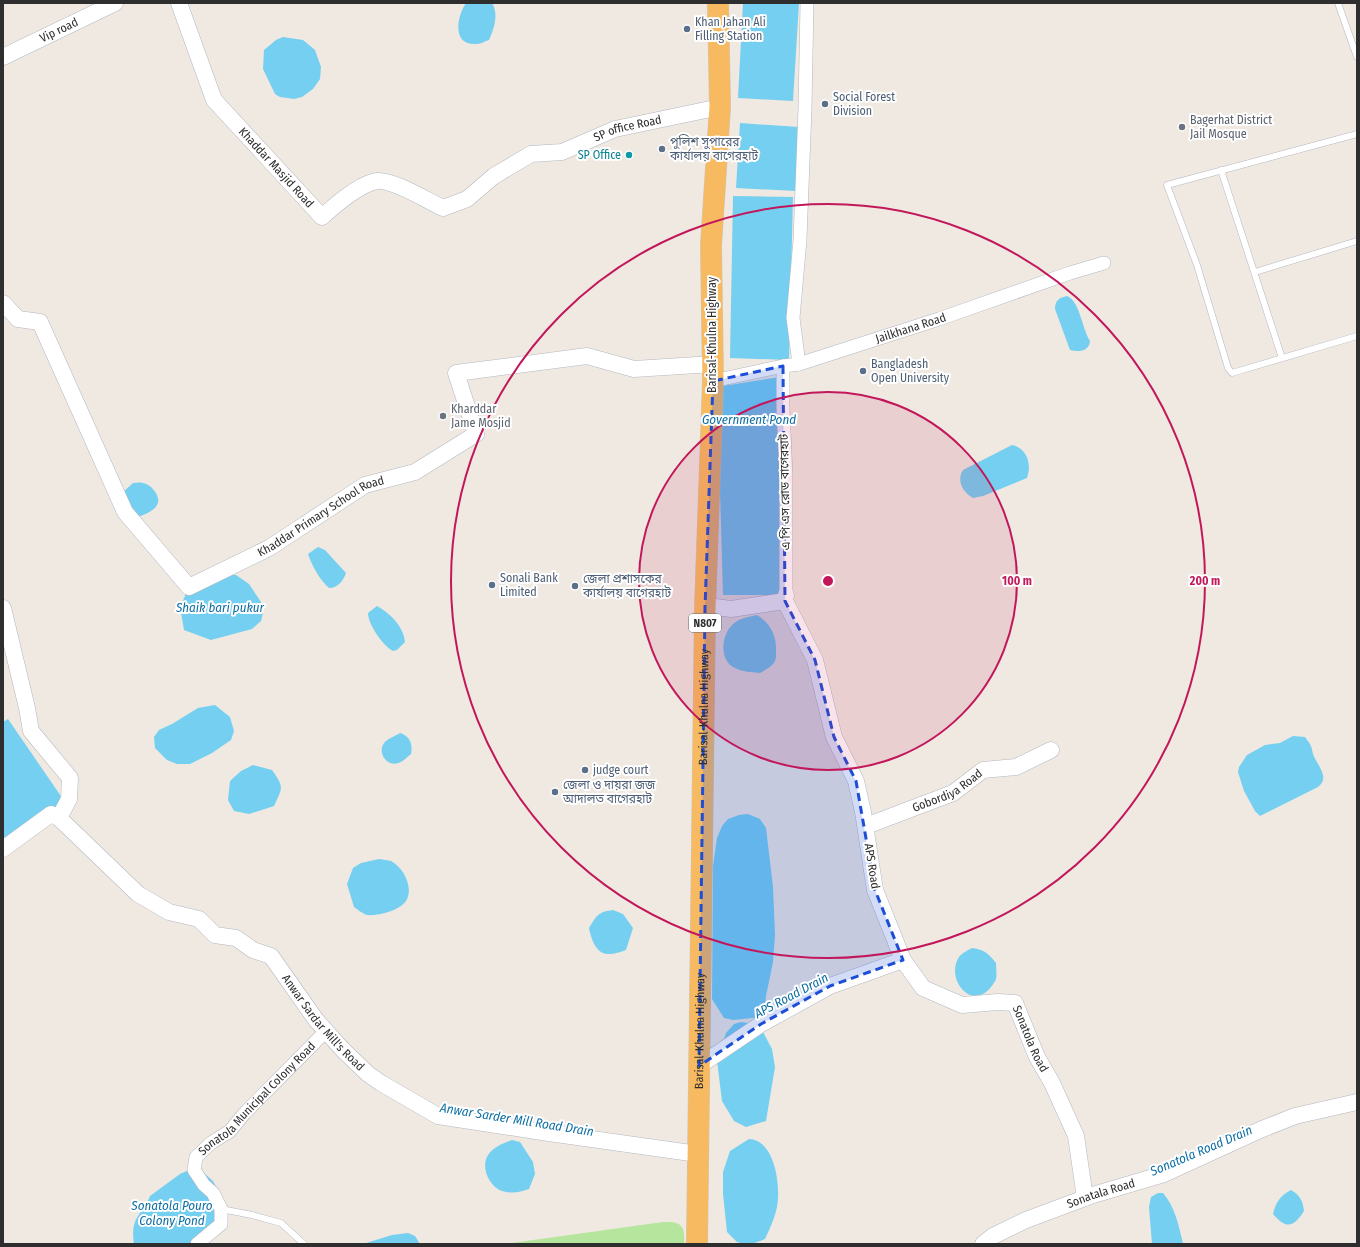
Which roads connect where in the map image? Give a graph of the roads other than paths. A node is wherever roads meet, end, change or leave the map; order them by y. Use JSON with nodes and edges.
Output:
{"nodes":[{"id":1,"x":115,"y":3,"type":"edge"},
{"id":2,"x":179,"y":3,"type":"edge"},
{"id":3,"x":718,"y":3,"type":"edge"},
{"id":4,"x":807,"y":3,"type":"edge"},
{"id":5,"x":1338,"y":3,"type":"edge"},
{"id":6,"x":3,"y":57,"type":"edge"},
{"id":7,"x":1357,"y":57,"type":"edge"},
{"id":8,"x":720,"y":107,"type":"junction"},
{"id":9,"x":1357,"y":134,"type":"edge"},
{"id":10,"x":1221,"y":170,"type":"junction"},
{"id":11,"x":434,"y":204,"type":"joint"},
{"id":12,"x":1357,"y":241,"type":"edge"},
{"id":13,"x":1104,"y":263,"type":"dead end"},
{"id":14,"x":1255,"y":272,"type":"junction"},
{"id":15,"x":3,"y":303,"type":"edge"},
{"id":16,"x":1357,"y":336,"type":"edge"},
{"id":17,"x":1282,"y":358,"type":"junction"},
{"id":18,"x":799,"y":364,"type":"junction"},
{"id":19,"x":783,"y":366,"type":"junction"},
{"id":20,"x":713,"y":372,"type":"junction"},
{"id":21,"x":786,"y":598,"type":"junction"},
{"id":22,"x":3,"y":608,"type":"edge"},
{"id":23,"x":705,"y":608,"type":"junction"},
{"id":24,"x":1051,"y":750,"type":"dead end"},
{"id":25,"x":59,"y":818,"type":"junction"},
{"id":26,"x":866,"y":826,"type":"junction"},
{"id":27,"x":3,"y":849,"type":"edge"},
{"id":28,"x":903,"y":960,"type":"junction"},
{"id":29,"x":326,"y":1031,"type":"junction"},
{"id":30,"x":699,"y":1066,"type":"junction"},
{"id":31,"x":1357,"y":1102,"type":"edge"},
{"id":32,"x":698,"y":1154,"type":"junction"},
{"id":33,"x":1085,"y":1198,"type":"junction"},
{"id":34,"x":221,"y":1209,"type":"junction"},
{"id":35,"x":197,"y":1244,"type":"edge"},
{"id":36,"x":304,"y":1244,"type":"edge"},
{"id":37,"x":696,"y":1244,"type":"edge"},
{"id":38,"x":983,"y":1244,"type":"edge"}],
"edges":[{"from":1,"to":6,"type":"street","name":"Vip road"},
{"from":2,"to":11,"type":"street","name":"Khaddar Masjid Road"},
{"from":3,"to":8,"type":"highway","name":"Barisal-Khulna Highway","number":"N807"},
{"from":4,"to":18,"type":"street"},
{"from":5,"to":7,"type":"lane"},
{"from":8,"to":11,"type":"street","name":"SP office Road"},
{"from":8,"to":20,"type":"highway","name":"Barisal-Khulna Highway","number":"N807"},
{"from":9,"to":10,"type":"lane"},
{"from":10,"to":14,"type":"lane"},
{"from":10,"to":17,"type":"lane"},
{"from":12,"to":14,"type":"lane"},
{"from":13,"to":18,"type":"street","name":"Jailkhana Road"},
{"from":14,"to":17,"type":"lane"},
{"from":15,"to":20,"type":"street","name":"Khaddar Primary School Road"},
{"from":16,"to":17,"type":"lane"},
{"from":18,"to":19,"type":"street","name":"Jailkhana Road"},
{"from":19,"to":20,"type":"street","name":"Jailkhana Road"},
{"from":19,"to":21,"type":"street","name":"এ পি এস রোড বাগেরহাট"},
{"from":20,"to":23,"type":"highway","name":"Barisal-Khulna Highway","number":"N807"},
{"from":21,"to":23,"type":"street"},
{"from":21,"to":26,"type":"street","name":"APS Road"},
{"from":22,"to":25,"type":"street"},
{"from":23,"to":30,"type":"highway","name":"Barisal-Khulna Highway","number":"N807"},
{"from":24,"to":26,"type":"street","name":"Gobordiya Road"},
{"from":25,"to":27,"type":"street"},
{"from":25,"to":29,"type":"street","name":"Anwar Sardar Mill's Road"},
{"from":26,"to":28,"type":"street","name":"APS Road"},
{"from":28,"to":30,"type":"street"},
{"from":28,"to":33,"type":"street","name":"Sonatola Road"},
{"from":29,"to":32,"type":"street","name":"Anwar Sardar Mill's Road"},
{"from":29,"to":34,"type":"street","name":"Sonatola Municipal Colony Road"},
{"from":30,"to":32,"type":"highway","name":"Barisal-Khulna Highway","number":"N807"},
{"from":31,"to":33,"type":"street","name":"Sonatala Road"},
{"from":32,"to":37,"type":"highway","name":"Barisal-Khulna Highway","number":"N807"},
{"from":33,"to":38,"type":"street","name":"Sonatala Road"},
{"from":34,"to":35,"type":"street"},
{"from":34,"to":36,"type":"lane"}]}
